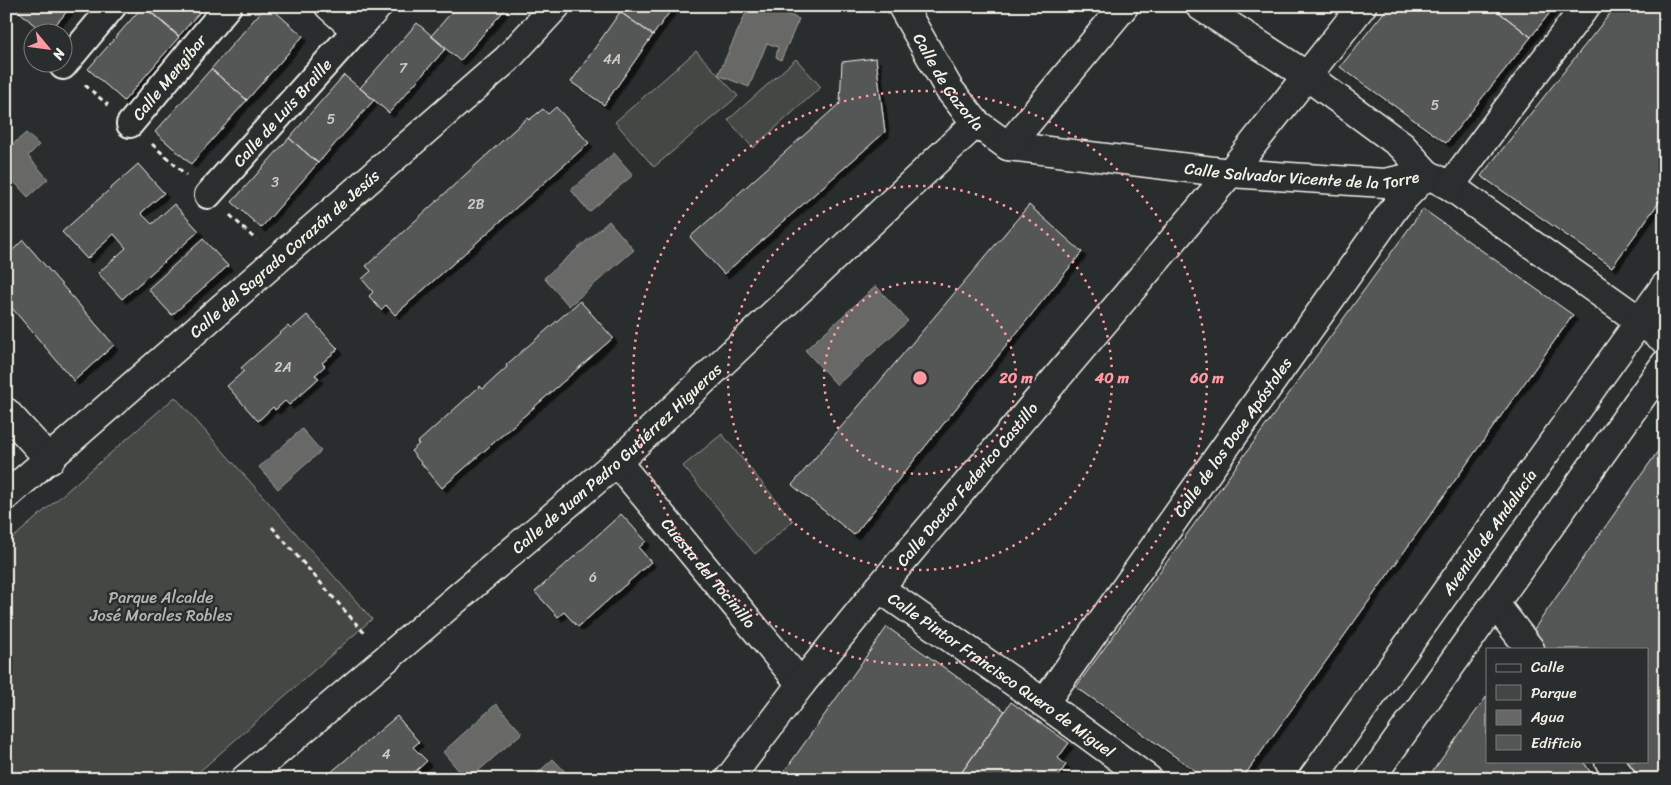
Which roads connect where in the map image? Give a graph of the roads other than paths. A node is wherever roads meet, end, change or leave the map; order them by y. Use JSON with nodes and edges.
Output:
{"nodes":[{"id":1,"x":113,"y":6,"type":"edge"},
{"id":2,"x":228,"y":6,"type":"edge"},
{"id":3,"x":329,"y":6,"type":"edge"},
{"id":4,"x":378,"y":6,"type":"edge"},
{"id":5,"x":556,"y":6,"type":"edge"},
{"id":6,"x":902,"y":6,"type":"edge"},
{"id":7,"x":1124,"y":6,"type":"edge"},
{"id":8,"x":1200,"y":6,"type":"edge"},
{"id":9,"x":1362,"y":6,"type":"edge"},
{"id":10,"x":1586,"y":6,"type":"edge"},
{"id":11,"x":356,"y":30,"type":"junction"},
{"id":12,"x":72,"y":55,"type":"edge"},
{"id":13,"x":1307,"y":76,"type":"junction"},
{"id":14,"x":976,"y":123,"type":"junction"},
{"id":15,"x":130,"y":124,"type":"dead end"},
{"id":16,"x":1008,"y":146,"type":"junction"},
{"id":17,"x":1230,"y":172,"type":"junction"},
{"id":18,"x":1438,"y":180,"type":"junction"},
{"id":19,"x":208,"y":195,"type":"road end"},
{"id":20,"x":1665,"y":286,"type":"edge"},
{"id":21,"x":1640,"y":320,"type":"junction"},
{"id":22,"x":1665,"y":340,"type":"edge"},
{"id":23,"x":1665,"y":364,"type":"edge"},
{"id":24,"x":6,"y":412,"type":"edge"},
{"id":25,"x":50,"y":460,"type":"junction"},
{"id":26,"x":616,"y":462,"type":"junction"},
{"id":27,"x":6,"y":496,"type":"edge"},
{"id":28,"x":879,"y":588,"type":"junction"},
{"id":29,"x":1495,"y":604,"type":"junction"},
{"id":30,"x":1529,"y":648,"type":"edge"},
{"id":31,"x":801,"y":684,"type":"junction"},
{"id":32,"x":1044,"y":703,"type":"junction"},
{"id":33,"x":1610,"y":762,"type":"edge"},
{"id":34,"x":246,"y":779,"type":"edge"},
{"id":35,"x":729,"y":779,"type":"edge"},
{"id":36,"x":1148,"y":779,"type":"edge"},
{"id":37,"x":1312,"y":779,"type":"edge"},
{"id":38,"x":1370,"y":779,"type":"edge"},
{"id":39,"x":1622,"y":779,"type":"edge"}],
"edges":[{"from":1,"to":12,"type":"street"},
{"from":2,"to":15,"type":"street","name":"Calle Mengíbar"},
{"from":3,"to":11,"type":"street"},
{"from":4,"to":11,"type":"street","name":"Calle de Luis Braille"},
{"from":5,"to":25,"type":"street","name":"Calle del Sagrado Corazón de Jesús"},
{"from":6,"to":14,"type":"street","name":"Calle de Cazorla"},
{"from":7,"to":16,"type":"street"},
{"from":8,"to":13,"type":"street"},
{"from":9,"to":13,"type":"street","name":"Calle Doctor Federico Castillo"},
{"from":10,"to":18,"type":"street","name":"Calle de los Doce Apóstoles"},
{"from":11,"to":19,"type":"street","name":"Calle de Luis Braille"},
{"from":13,"to":17,"type":"street","name":"Calle Doctor Federico Castillo"},
{"from":13,"to":18,"type":"street"},
{"from":14,"to":16,"type":"street","name":"Calle de Cazorla"},
{"from":14,"to":26,"type":"street","name":"Calle de Juan Pedro Gutiérrez Higueras"},
{"from":16,"to":17,"type":"street","name":"Calle Salvador Vicente de la Torre"},
{"from":17,"to":18,"type":"street","name":"Calle Salvador Vicente de la Torre"},
{"from":17,"to":28,"type":"street","name":"Calle Doctor Federico Castillo"},
{"from":18,"to":21,"type":"street"},
{"from":18,"to":32,"type":"street","name":"Calle de los Doce Apóstoles"},
{"from":20,"to":21,"type":"street","name":"Avenida de Andalucía"},
{"from":21,"to":22,"type":"street"},
{"from":21,"to":37,"type":"street","name":"Avenida de Andalucía"},
{"from":23,"to":29,"type":"street"},
{"from":24,"to":25,"type":"street"},
{"from":25,"to":27,"type":"street","name":"Calle del Sagrado Corazón de Jesús"},
{"from":26,"to":31,"type":"street","name":"Cuesta del Tocinillo"},
{"from":26,"to":34,"type":"street","name":"Calle de Juan Pedro Gutiérrez Higueras"},
{"from":28,"to":31,"type":"street","name":"Calle Doctor Federico Castillo"},
{"from":28,"to":32,"type":"street","name":"Calle Pintor Francisco Quero de Miguel"},
{"from":29,"to":30,"type":"street"},
{"from":29,"to":38,"type":"street"},
{"from":31,"to":35,"type":"street","name":"Calle Doctor Federico Castillo"},
{"from":32,"to":36,"type":"street","name":"Calle Pintor Francisco Quero de Miguel"},
{"from":33,"to":39,"type":"street"}]}
